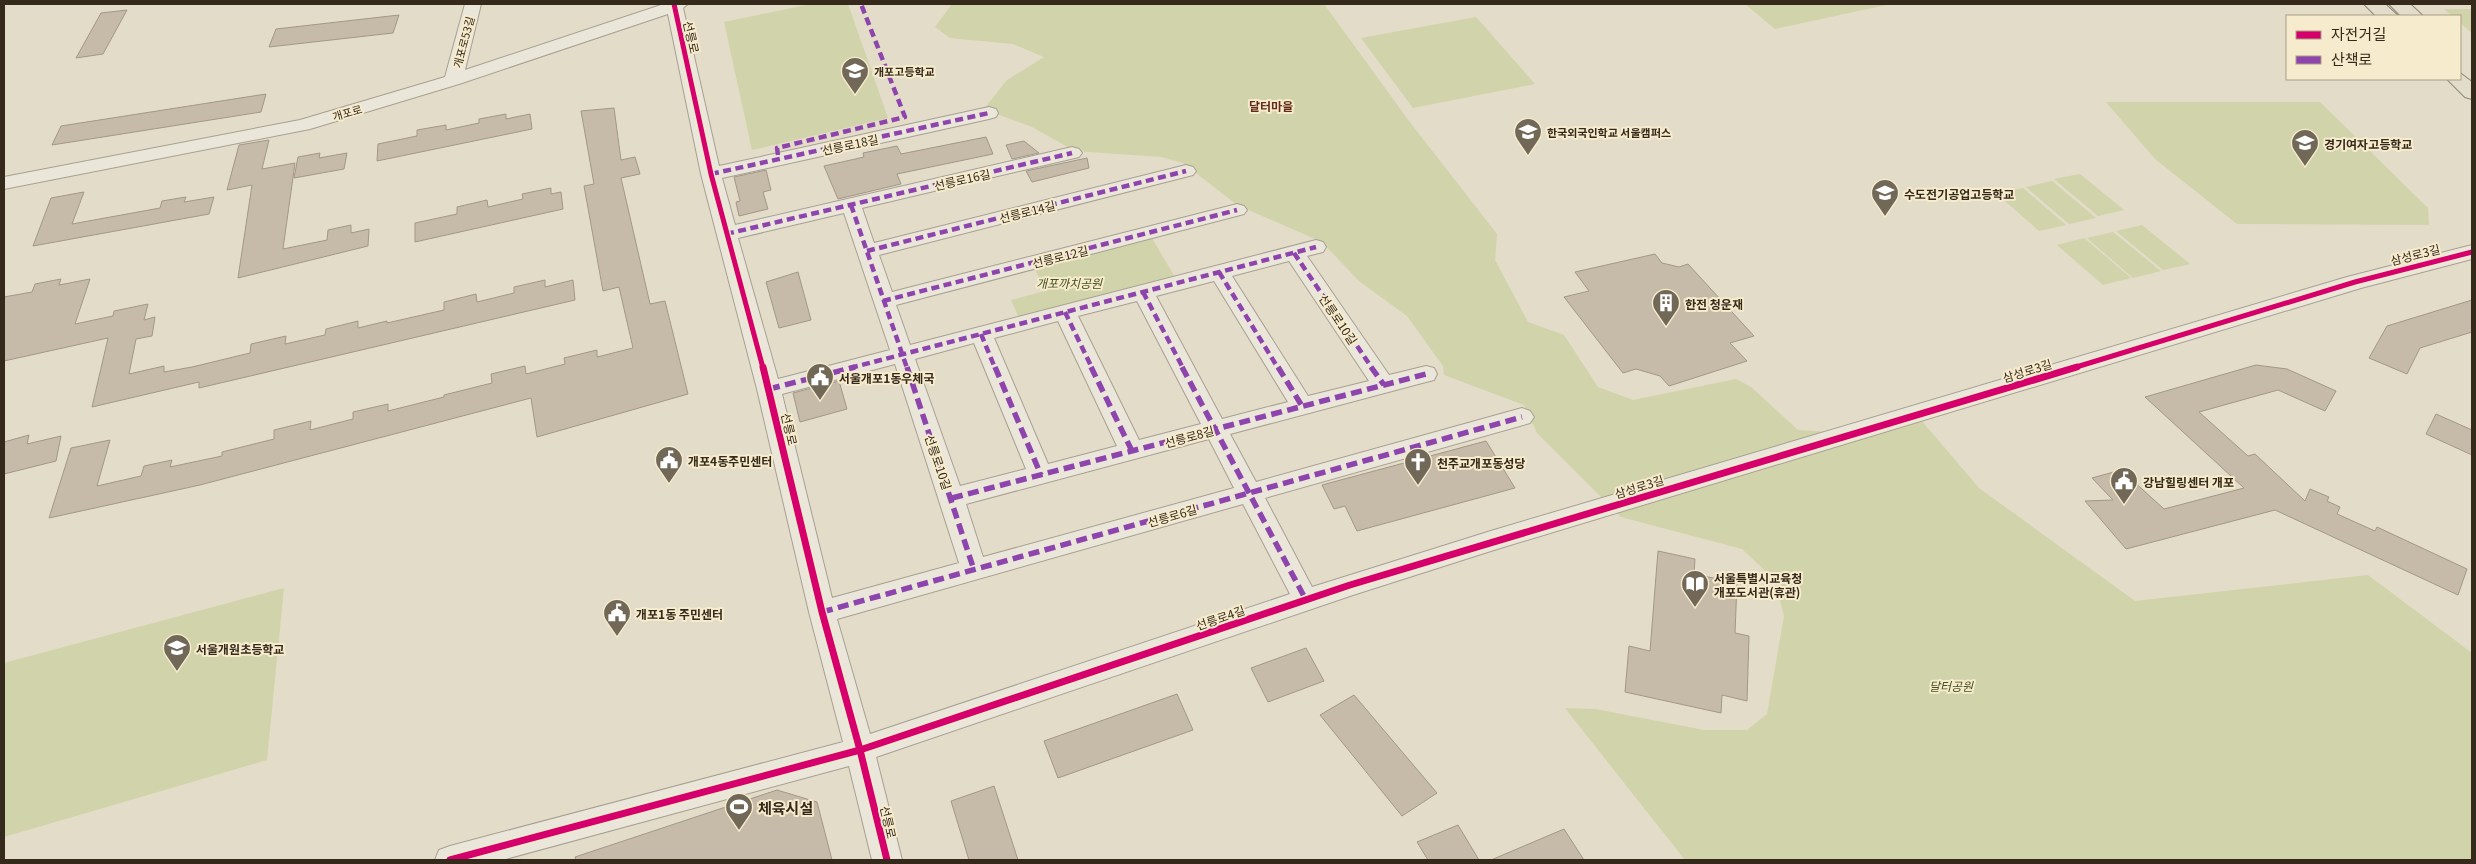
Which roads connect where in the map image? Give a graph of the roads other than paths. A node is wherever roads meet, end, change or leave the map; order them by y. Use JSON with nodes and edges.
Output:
{"nodes":[{"id":1,"x":473,"y":4,"type":"edge"},
{"id":2,"x":676,"y":4,"type":"edge"},
{"id":3,"x":2374,"y":4,"type":"edge"},
{"id":4,"x":2399,"y":4,"type":"edge"},
{"id":5,"x":2387,"y":15,"type":"edge"},
{"id":6,"x":2411,"y":15,"type":"edge"},
{"id":7,"x":2461,"y":60,"type":"edge"},
{"id":8,"x":2472,"y":71,"type":"edge"},
{"id":9,"x":453,"y":80,"type":"junction"},
{"id":10,"x":2458,"y":80,"type":"edge"},
{"id":11,"x":2472,"y":92,"type":"edge"},
{"id":12,"x":989,"y":113,"type":"dead end"},
{"id":13,"x":1072,"y":153,"type":"dead end"},
{"id":14,"x":1186,"y":172,"type":"dead end"},
{"id":15,"x":711,"y":174,"type":"junction"},
{"id":16,"x":4,"y":182,"type":"edge"},
{"id":17,"x":851,"y":205,"type":"junction"},
{"id":18,"x":1237,"y":210,"type":"dead end"},
{"id":19,"x":726,"y":234,"type":"junction"},
{"id":20,"x":1316,"y":247,"type":"dead end"},
{"id":21,"x":867,"y":251,"type":"junction"},
{"id":22,"x":2472,"y":252,"type":"edge"},
{"id":23,"x":1294,"y":253,"type":"junction"},
{"id":24,"x":1219,"y":272,"type":"junction"},
{"id":25,"x":1143,"y":292,"type":"junction"},
{"id":26,"x":883,"y":301,"type":"junction"},
{"id":27,"x":1065,"y":312,"type":"junction"},
{"id":28,"x":981,"y":334,"type":"junction"},
{"id":29,"x":901,"y":354,"type":"junction"},
{"id":30,"x":1426,"y":374,"type":"dead end"},
{"id":31,"x":1384,"y":385,"type":"junction"},
{"id":32,"x":769,"y":389,"type":"junction"},
{"id":33,"x":1302,"y":406,"type":"junction"},
{"id":34,"x":1522,"y":417,"type":"dead end"},
{"id":35,"x":1216,"y":429,"type":"junction"},
{"id":36,"x":1132,"y":451,"type":"junction"},
{"id":37,"x":1041,"y":475,"type":"junction"},
{"id":38,"x":1250,"y":493,"type":"junction"},
{"id":39,"x":952,"y":498,"type":"junction"},
{"id":40,"x":1589,"y":513,"type":"joint"},
{"id":41,"x":974,"y":570,"type":"junction"},
{"id":42,"x":1306,"y":600,"type":"junction"},
{"id":43,"x":822,"y":612,"type":"junction"},
{"id":44,"x":860,"y":750,"type":"junction"},
{"id":45,"x":450,"y":860,"type":"edge"},
{"id":46,"x":887,"y":860,"type":"edge"}],
"edges":[{"from":1,"to":9,"type":"street","name":"개포로53길"},
{"from":2,"to":9,"type":"street","name":"개포로"},
{"from":2,"to":15,"type":"street","name":"선릉로"},
{"from":3,"to":5,"type":"main road"},
{"from":4,"to":6,"type":"main road"},
{"from":7,"to":8,"type":"main road"},
{"from":9,"to":16,"type":"street","name":"개포로"},
{"from":10,"to":11,"type":"main road"},
{"from":12,"to":15,"type":"street","name":"선릉로18길"},
{"from":13,"to":17,"type":"street","name":"선릉로16길"},
{"from":14,"to":21,"type":"street","name":"선릉로14길"},
{"from":15,"to":19,"type":"street","name":"선릉로"},
{"from":17,"to":19,"type":"street","name":"선릉로16길"},
{"from":17,"to":21,"type":"street"},
{"from":18,"to":26,"type":"street","name":"선릉로12길"},
{"from":19,"to":32,"type":"street","name":"선릉로"},
{"from":20,"to":23,"type":"street"},
{"from":21,"to":26,"type":"street"},
{"from":22,"to":40,"type":"street","name":"삼성로3길"},
{"from":23,"to":24,"type":"street"},
{"from":23,"to":31,"type":"street","name":"선릉로10길"},
{"from":24,"to":25,"type":"street"},
{"from":24,"to":33,"type":"street"},
{"from":25,"to":27,"type":"street"},
{"from":25,"to":35,"type":"street"},
{"from":26,"to":29,"type":"street"},
{"from":27,"to":28,"type":"street"},
{"from":27,"to":36,"type":"street"},
{"from":28,"to":29,"type":"street"},
{"from":28,"to":37,"type":"street"},
{"from":29,"to":32,"type":"street"},
{"from":29,"to":39,"type":"street","name":"선릉로10길"},
{"from":30,"to":31,"type":"street","name":"선릉로8길"},
{"from":31,"to":33,"type":"street","name":"선릉로8길"},
{"from":32,"to":43,"type":"street","name":"선릉로"},
{"from":33,"to":35,"type":"street","name":"선릉로8길"},
{"from":34,"to":38,"type":"street","name":"선릉로6길"},
{"from":35,"to":36,"type":"street","name":"선릉로8길"},
{"from":35,"to":38,"type":"street"},
{"from":36,"to":37,"type":"street","name":"선릉로8길"},
{"from":37,"to":39,"type":"street","name":"선릉로8길"},
{"from":38,"to":41,"type":"street","name":"선릉로6길"},
{"from":38,"to":42,"type":"street"},
{"from":39,"to":41,"type":"street","name":"선릉로10길"},
{"from":40,"to":42,"type":"street","name":"선릉로4길"},
{"from":41,"to":43,"type":"street","name":"선릉로6길"},
{"from":42,"to":44,"type":"street","name":"선릉로4길"},
{"from":43,"to":44,"type":"street","name":"선릉로"},
{"from":44,"to":45,"type":"street","name":"선릉로4길"},
{"from":44,"to":46,"type":"street","name":"선릉로"}]}
